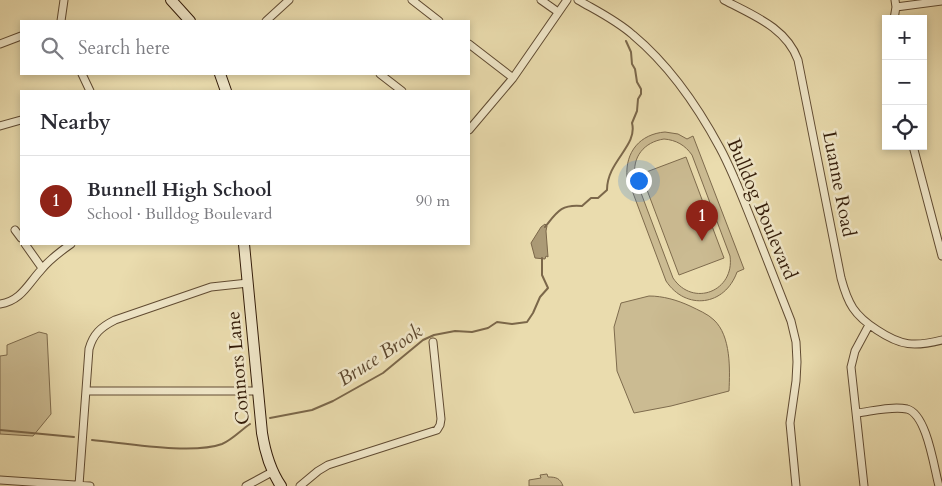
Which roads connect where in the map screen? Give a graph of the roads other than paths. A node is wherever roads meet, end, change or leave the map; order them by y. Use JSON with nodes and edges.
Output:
{"nodes":[{"id":1,"x":64,"y":0,"type":"edge"},
{"id":2,"x":171,"y":0,"type":"edge"},
{"id":3,"x":289,"y":0,"type":"edge"},
{"id":4,"x":412,"y":0,"type":"edge"},
{"id":5,"x":542,"y":0,"type":"edge"},
{"id":6,"x":567,"y":0,"type":"edge"},
{"id":7,"x":578,"y":0,"type":"edge"},
{"id":8,"x":724,"y":0,"type":"edge"},
{"id":9,"x":942,"y":2,"type":"edge"},
{"id":10,"x":896,"y":3,"type":"edge"},
{"id":11,"x":558,"y":12,"type":"junction"},
{"id":12,"x":61,"y":20,"type":"edge"},
{"id":13,"x":189,"y":20,"type":"edge"},
{"id":14,"x":267,"y":20,"type":"edge"},
{"id":15,"x":438,"y":20,"type":"edge"},
{"id":16,"x":20,"y":36,"type":"edge"},
{"id":17,"x":0,"y":44,"type":"edge"},
{"id":18,"x":470,"y":45,"type":"edge"},
{"id":19,"x":82,"y":75,"type":"edge"},
{"id":20,"x":220,"y":75,"type":"edge"},
{"id":21,"x":381,"y":75,"type":"edge"},
{"id":22,"x":513,"y":78,"type":"junction"},
{"id":23,"x":90,"y":90,"type":"edge"},
{"id":24,"x":226,"y":90,"type":"edge"},
{"id":25,"x":401,"y":90,"type":"edge"},
{"id":26,"x":20,"y":120,"type":"edge"},
{"id":27,"x":0,"y":126,"type":"edge"},
{"id":28,"x":470,"y":129,"type":"edge"},
{"id":29,"x":914,"y":150,"type":"edge"},
{"id":30,"x":15,"y":230,"type":"dead end"},
{"id":31,"x":20,"y":237,"type":"edge"},
{"id":32,"x":26,"y":245,"type":"edge"},
{"id":33,"x":71,"y":245,"type":"edge"},
{"id":34,"x":244,"y":245,"type":"edge"},
{"id":35,"x":942,"y":256,"type":"edge"},
{"id":36,"x":42,"y":268,"type":"junction"},
{"id":37,"x":248,"y":283,"type":"junction"},
{"id":38,"x":0,"y":304,"type":"edge"},
{"id":39,"x":869,"y":325,"type":"junction"},
{"id":40,"x":942,"y":340,"type":"edge"},
{"id":41,"x":433,"y":342,"type":"dead end"},
{"id":42,"x":86,"y":391,"type":"junction"},
{"id":43,"x":258,"y":391,"type":"junction"},
{"id":44,"x":857,"y":413,"type":"junction"},
{"id":45,"x":272,"y":472,"type":"junction"},
{"id":46,"x":4,"y":482,"type":"edge"},
{"id":47,"x":79,"y":485,"type":"edge"},
{"id":48,"x":90,"y":486,"type":"edge"},
{"id":49,"x":246,"y":486,"type":"edge"},
{"id":50,"x":282,"y":486,"type":"edge"},
{"id":51,"x":300,"y":486,"type":"edge"},
{"id":52,"x":796,"y":486,"type":"edge"},
{"id":53,"x":864,"y":486,"type":"edge"},
{"id":54,"x":939,"y":486,"type":"edge"}],
"edges":[{"from":1,"to":12,"type":"street"},
{"from":2,"to":13,"type":"street"},
{"from":3,"to":14,"type":"street"},
{"from":4,"to":15,"type":"street"},
{"from":5,"to":11,"type":"street"},
{"from":6,"to":11,"type":"street"},
{"from":7,"to":52,"type":"street","name":"Bulldog Boulevard"},
{"from":8,"to":39,"type":"street","name":"Luanne Road"},
{"from":9,"to":10,"type":"street"},
{"from":11,"to":22,"type":"street"},
{"from":16,"to":17,"type":"street"},
{"from":18,"to":22,"type":"street"},
{"from":19,"to":23,"type":"street"},
{"from":20,"to":24,"type":"street"},
{"from":21,"to":25,"type":"street"},
{"from":22,"to":28,"type":"street"},
{"from":26,"to":27,"type":"street"},
{"from":29,"to":35,"type":"street"},
{"from":30,"to":31,"type":"street"},
{"from":32,"to":36,"type":"street"},
{"from":33,"to":36,"type":"street"},
{"from":34,"to":37,"type":"street","name":"Connors Lane"},
{"from":36,"to":38,"type":"street"},
{"from":37,"to":42,"type":"street"},
{"from":37,"to":43,"type":"street","name":"Connors Lane"},
{"from":39,"to":40,"type":"street","name":"Luanne Road"},
{"from":39,"to":44,"type":"street"},
{"from":41,"to":51,"type":"street"},
{"from":42,"to":43,"type":"street"},
{"from":42,"to":47,"type":"street"},
{"from":43,"to":45,"type":"street","name":"Connors Lane"},
{"from":44,"to":53,"type":"street"},
{"from":44,"to":54,"type":"street"},
{"from":45,"to":49,"type":"street"},
{"from":45,"to":50,"type":"street","name":"Connors Lane"},
{"from":46,"to":47,"type":"street"},
{"from":47,"to":48,"type":"street"}]}
